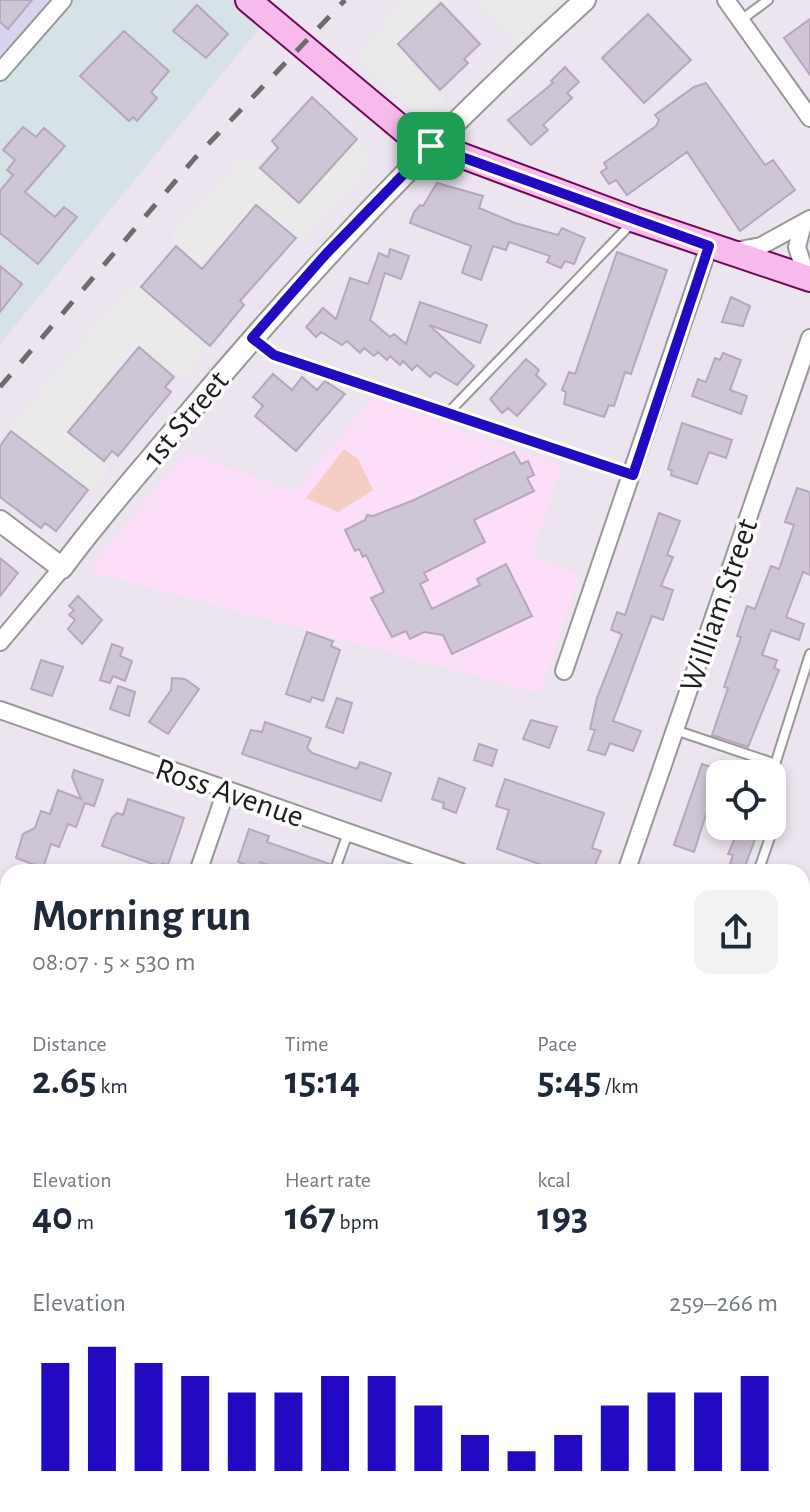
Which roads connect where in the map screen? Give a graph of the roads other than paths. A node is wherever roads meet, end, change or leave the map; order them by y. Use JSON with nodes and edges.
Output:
{"nodes":[{"id":1,"x":63,"y":0,"type":"edge"},
{"id":2,"x":248,"y":0,"type":"edge"},
{"id":3,"x":585,"y":0,"type":"edge"},
{"id":4,"x":726,"y":0,"type":"edge"},
{"id":5,"x":768,"y":0,"type":"edge"},
{"id":6,"x":741,"y":20,"type":"junction"},
{"id":7,"x":0,"y":72,"type":"edge"},
{"id":8,"x":810,"y":118,"type":"edge"},
{"id":9,"x":431,"y":146,"type":"junction"},
{"id":10,"x":635,"y":220,"type":"junction"},
{"id":11,"x":807,"y":221,"type":"edge"},
{"id":12,"x":717,"y":248,"type":"junction"},
{"id":13,"x":808,"y":279,"type":"edge"},
{"id":14,"x":252,"y":338,"type":"junction"},
{"id":15,"x":810,"y":338,"type":"edge"},
{"id":16,"x":448,"y":413,"type":"junction"},
{"id":17,"x":633,"y":475,"type":"junction"},
{"id":18,"x":0,"y":521,"type":"edge"},
{"id":19,"x":62,"y":568,"type":"junction"},
{"id":20,"x":0,"y":642,"type":"edge"},
{"id":21,"x":810,"y":654,"type":"edge"},
{"id":22,"x":564,"y":671,"type":"dead end"},
{"id":23,"x":0,"y":710,"type":"edge"},
{"id":24,"x":675,"y":730,"type":"junction"},
{"id":25,"x":764,"y":760,"type":"edge"},
{"id":26,"x":774,"y":760,"type":"edge"},
{"id":27,"x":226,"y":791,"type":"junction"},
{"id":28,"x":348,"y":833,"type":"junction"},
{"id":29,"x":769,"y":840,"type":"edge"},
{"id":30,"x":201,"y":864,"type":"edge"},
{"id":31,"x":337,"y":864,"type":"edge"},
{"id":32,"x":438,"y":864,"type":"edge"},
{"id":33,"x":629,"y":864,"type":"edge"},
{"id":34,"x":761,"y":864,"type":"edge"}],
"edges":[{"from":1,"to":7,"type":"street"},
{"from":2,"to":9,"type":"main road"},
{"from":3,"to":9,"type":"street","name":"1st Street"},
{"from":4,"to":6,"type":"street"},
{"from":5,"to":6,"type":"lane"},
{"from":6,"to":8,"type":"street"},
{"from":9,"to":10,"type":"main road"},
{"from":9,"to":14,"type":"street","name":"1st Street"},
{"from":10,"to":12,"type":"main road"},
{"from":10,"to":16,"type":"lane"},
{"from":11,"to":12,"type":"street"},
{"from":11,"to":13,"type":"street"},
{"from":12,"to":13,"type":"main road"},
{"from":12,"to":17,"type":"street"},
{"from":14,"to":16,"type":"lane"},
{"from":14,"to":19,"type":"street","name":"1st Street"},
{"from":15,"to":24,"type":"street","name":"William Street"},
{"from":16,"to":17,"type":"lane"},
{"from":17,"to":22,"type":"street"},
{"from":18,"to":19,"type":"street"},
{"from":19,"to":20,"type":"street","name":"1st Street"},
{"from":21,"to":26,"type":"lane"},
{"from":23,"to":27,"type":"street","name":"Ross Avenue"},
{"from":24,"to":25,"type":"lane"},
{"from":24,"to":33,"type":"street","name":"William Street"},
{"from":27,"to":28,"type":"street","name":"Ross Avenue"},
{"from":27,"to":30,"type":"street"},
{"from":28,"to":31,"type":"lane"},
{"from":28,"to":32,"type":"street","name":"Ross Avenue"},
{"from":29,"to":34,"type":"lane"}]}
